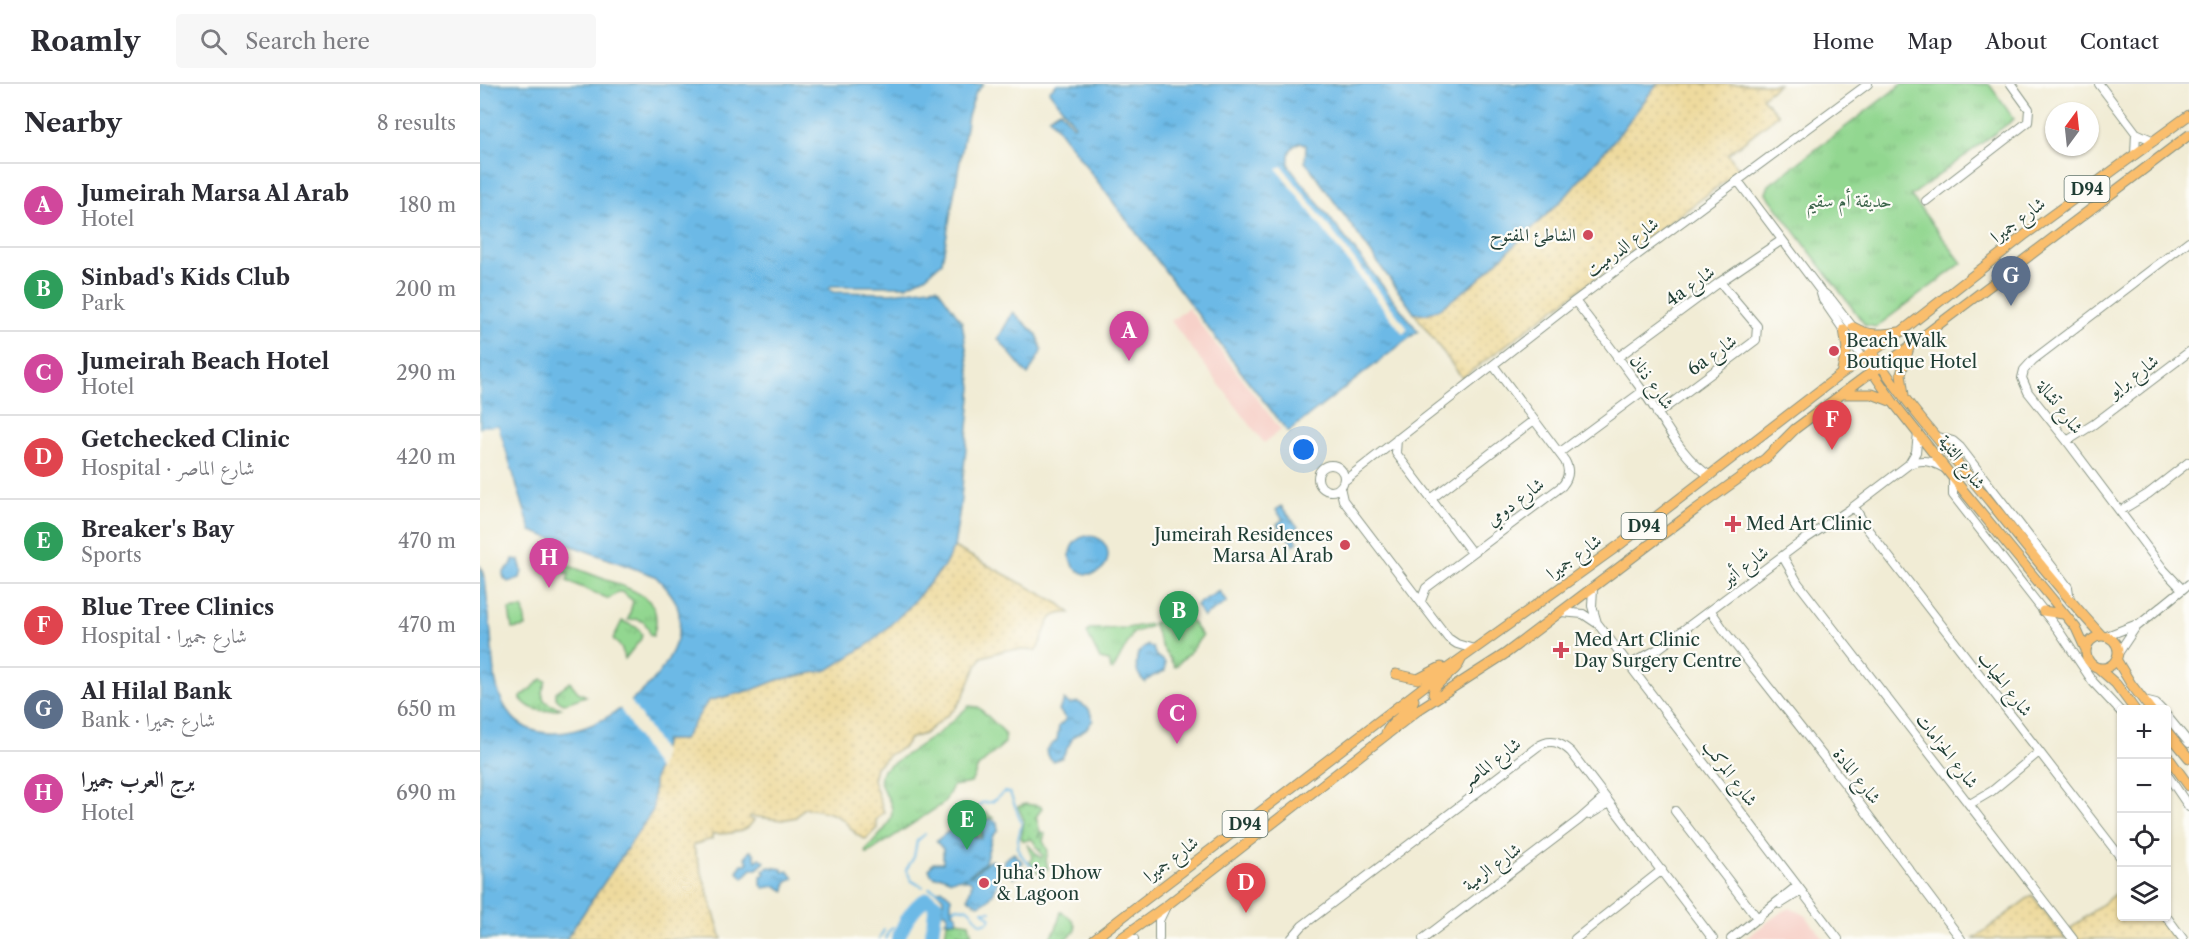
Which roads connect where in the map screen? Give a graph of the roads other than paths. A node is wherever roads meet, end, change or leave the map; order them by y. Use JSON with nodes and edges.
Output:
{"nodes":[{"id":1,"x":1868,"y":84,"type":"edge"},
{"id":2,"x":2011,"y":84,"type":"edge"},
{"id":3,"x":2099,"y":84,"type":"edge"},
{"id":4,"x":2189,"y":115,"type":"edge"},
{"id":5,"x":2136,"y":133,"type":"junction"},
{"id":6,"x":2189,"y":135,"type":"edge"},
{"id":7,"x":2154,"y":141,"type":"junction"},
{"id":8,"x":2134,"y":154,"type":"junction"},
{"id":9,"x":1738,"y":181,"type":"junction"},
{"id":10,"x":1926,"y":201,"type":"dead end"},
{"id":11,"x":1782,"y":240,"type":"junction"},
{"id":12,"x":2189,"y":242,"type":"edge"},
{"id":13,"x":1720,"y":282,"type":"junction"},
{"id":14,"x":1575,"y":301,"type":"junction"},
{"id":15,"x":1848,"y":328,"type":"junction"},
{"id":16,"x":1902,"y":332,"type":"junction"},
{"id":17,"x":1909,"y":347,"type":"junction"},
{"id":18,"x":2189,"y":352,"type":"edge"},
{"id":19,"x":1868,"y":355,"type":"junction"},
{"id":20,"x":1617,"y":358,"type":"junction"},
{"id":21,"x":1493,"y":365,"type":"junction"},
{"id":22,"x":1877,"y":369,"type":"junction"},
{"id":23,"x":1841,"y":374,"type":"junction"},
{"id":24,"x":1643,"y":391,"type":"junction"},
{"id":25,"x":1843,"y":394,"type":"junction"},
{"id":26,"x":1905,"y":401,"type":"junction"},
{"id":27,"x":1893,"y":402,"type":"junction"},
{"id":28,"x":1657,"y":414,"type":"junction"},
{"id":29,"x":1534,"y":420,"type":"junction"},
{"id":30,"x":1918,"y":433,"type":"junction"},
{"id":31,"x":1397,"y":437,"type":"junction"},
{"id":32,"x":2069,"y":443,"type":"junction"},
{"id":33,"x":1381,"y":451,"type":"junction"},
{"id":34,"x":1396,"y":453,"type":"junction"},
{"id":35,"x":1559,"y":453,"type":"junction"},
{"id":36,"x":2189,"y":462,"type":"edge"},
{"id":37,"x":1908,"y":465,"type":"junction"},
{"id":38,"x":1945,"y":468,"type":"junction"},
{"id":39,"x":1340,"y":469,"type":"junction"},
{"id":40,"x":1710,"y":476,"type":"junction"},
{"id":41,"x":1953,"y":478,"type":"junction"},
{"id":42,"x":1342,"y":484,"type":"junction"},
{"id":43,"x":1431,"y":499,"type":"junction"},
{"id":44,"x":1852,"y":508,"type":"junction"},
{"id":45,"x":2123,"y":514,"type":"junction"},
{"id":46,"x":1472,"y":553,"type":"junction"},
{"id":47,"x":1780,"y":559,"type":"junction"},
{"id":48,"x":1426,"y":588,"type":"junction"},
{"id":49,"x":1593,"y":588,"type":"junction"},
{"id":50,"x":1411,"y":589,"type":"junction"},
{"id":51,"x":2183,"y":589,"type":"edge"},
{"id":52,"x":1421,"y":601,"type":"junction"},
{"id":53,"x":2043,"y":611,"type":"junction"},
{"id":54,"x":1561,"y":612,"type":"junction"},
{"id":55,"x":1708,"y":613,"type":"junction"},
{"id":56,"x":2063,"y":614,"type":"junction"},
{"id":57,"x":2144,"y":619,"type":"junction"},
{"id":58,"x":1598,"y":624,"type":"junction"},
{"id":59,"x":2104,"y":636,"type":"junction"},
{"id":60,"x":1474,"y":648,"type":"junction"},
{"id":61,"x":2085,"y":648,"type":"junction"},
{"id":62,"x":2118,"y":656,"type":"junction"},
{"id":63,"x":1462,"y":657,"type":"junction"},
{"id":64,"x":1631,"y":668,"type":"junction"},
{"id":65,"x":2098,"y":668,"type":"junction"},
{"id":66,"x":1396,"y":674,"type":"dead end"},
{"id":67,"x":1412,"y":696,"type":"junction"},
{"id":68,"x":1436,"y":698,"type":"junction"},
{"id":69,"x":2144,"y":701,"type":"junction"},
{"id":70,"x":2131,"y":705,"type":"edge"},
{"id":71,"x":2147,"y":705,"type":"edge"},
{"id":72,"x":2157,"y":705,"type":"edge"},
{"id":73,"x":2117,"y":709,"type":"edge"},
{"id":74,"x":2171,"y":721,"type":"edge"},
{"id":75,"x":1385,"y":735,"type":"junction"},
{"id":76,"x":2171,"y":736,"type":"edge"},
{"id":77,"x":2189,"y":743,"type":"edge"},
{"id":78,"x":2041,"y":754,"type":"junction"},
{"id":79,"x":2189,"y":758,"type":"edge"},
{"id":80,"x":2170,"y":759,"type":"edge"},
{"id":81,"x":1285,"y":780,"type":"dead end"},
{"id":82,"x":2171,"y":780,"type":"edge"},
{"id":83,"x":1300,"y":782,"type":"junction"},
{"id":84,"x":2189,"y":786,"type":"edge"},
{"id":85,"x":1607,"y":800,"type":"junction"},
{"id":86,"x":1972,"y":807,"type":"junction"},
{"id":87,"x":2189,"y":807,"type":"edge"},
{"id":88,"x":1675,"y":811,"type":"dead end"},
{"id":89,"x":2117,"y":854,"type":"edge"},
{"id":90,"x":1664,"y":872,"type":"junction"},
{"id":91,"x":1799,"y":889,"type":"junction"},
{"id":92,"x":1166,"y":906,"type":"junction"},
{"id":93,"x":1758,"y":919,"type":"junction"},
{"id":94,"x":2170,"y":921,"type":"edge"},
{"id":95,"x":1702,"y":926,"type":"junction"},
{"id":96,"x":1094,"y":939,"type":"edge"},
{"id":97,"x":1120,"y":939,"type":"edge"},
{"id":98,"x":1134,"y":939,"type":"edge"},
{"id":99,"x":1159,"y":939,"type":"edge"},
{"id":100,"x":1292,"y":939,"type":"edge"},
{"id":101,"x":1423,"y":939,"type":"edge"},
{"id":102,"x":1575,"y":939,"type":"edge"},
{"id":103,"x":1708,"y":939,"type":"edge"},
{"id":104,"x":1713,"y":939,"type":"edge"},
{"id":105,"x":1731,"y":939,"type":"edge"},
{"id":106,"x":1838,"y":939,"type":"edge"},
{"id":107,"x":1961,"y":939,"type":"edge"},
{"id":108,"x":2073,"y":939,"type":"edge"},
{"id":109,"x":2183,"y":939,"type":"edge"}],
"edges":[{"from":1,"to":9,"type":"street","name":"شارع الدرميت"},
{"from":2,"to":10,"type":"street"},
{"from":3,"to":5,"type":"street"},
{"from":4,"to":7,"type":"main road","name":"شارع جميرا","number":"D94"},
{"from":5,"to":7,"type":"street"},
{"from":5,"to":8,"type":"street"},
{"from":6,"to":17,"type":"main road","name":"شارع جميرا","number":"D94"},
{"from":7,"to":8,"type":"main road","name":"شارع جميرا","number":"D94"},
{"from":8,"to":16,"type":"main road","name":"شارع جميرا","number":"D94"},
{"from":9,"to":11,"type":"street","name":"شارع الثنية"},
{"from":9,"to":14,"type":"street","name":"شارع الدرميت"},
{"from":11,"to":13,"type":"street","name":"4a شارع"},
{"from":11,"to":15,"type":"street","name":"شارع الثنية"},
{"from":12,"to":32,"type":"street","name":"شارع تشالة"},
{"from":13,"to":20,"type":"street","name":"4a شارع"},
{"from":13,"to":28,"type":"street","name":"6a شارع"},
{"from":14,"to":20,"type":"street","name":"شارع ذنان"},
{"from":14,"to":21,"type":"street","name":"شارع الدرميت"},
{"from":15,"to":16,"type":"main road"},
{"from":15,"to":19,"type":"street","name":"شارع الثنية"},
{"from":15,"to":23,"type":"main road"},
{"from":16,"to":19,"type":"main road","name":"شارع جميرا","number":"D94"},
{"from":17,"to":22,"type":"main road","name":"شارع جميرا","number":"D94"},
{"from":17,"to":26,"type":"main road"},
{"from":18,"to":32,"type":"street","name":"شارع برايو"},
{"from":19,"to":22,"type":"main road","name":"شارع الثنية"},
{"from":19,"to":23,"type":"main road","name":"شارع جميرا","number":"D94"},
{"from":20,"to":24,"type":"street","name":"شارع ذنان"},
{"from":21,"to":29,"type":"street","name":"شارع دومي"},
{"from":21,"to":31,"type":"street","name":"شارع الدرميت"},
{"from":22,"to":25,"type":"main road","name":"شارع جميرا","number":"D94"},
{"from":22,"to":26,"type":"main road","name":"شارع الثنية"},
{"from":22,"to":27,"type":"main road","name":"شارع الثنية"},
{"from":23,"to":40,"type":"main road","name":"شارع جميرا","number":"D94"},
{"from":24,"to":28,"type":"street","name":"شارع ذنان"},
{"from":24,"to":35,"type":"street"},
{"from":25,"to":27,"type":"main road"},
{"from":25,"to":49,"type":"main road","name":"شارع جميرا","number":"D94"},
{"from":26,"to":59,"type":"main road","name":"شارع الثنية"},
{"from":27,"to":30,"type":"main road","name":"شارع الثنية"},
{"from":28,"to":40,"type":"street","name":"شارع ذنان"},
{"from":29,"to":35,"type":"street","name":"شارع دومي"},
{"from":29,"to":43,"type":"street"},
{"from":30,"to":37,"type":"street"},
{"from":30,"to":38,"type":"main road","name":"شارع الثنية"},
{"from":31,"to":33,"type":"street","name":"شارع الدرميت"},
{"from":31,"to":34,"type":"street"},
{"from":31,"to":39,"type":"street","name":"شارع الدرميت"},
{"from":32,"to":45,"type":"street","name":"شارع تشالة"},
{"from":33,"to":34,"type":"street"},
{"from":33,"to":42,"type":"street","name":"شارع الدرميت"},
{"from":34,"to":43,"type":"street"},
{"from":35,"to":46,"type":"street","name":"شارع دومي"},
{"from":36,"to":45,"type":"street"},
{"from":37,"to":38,"type":"street"},
{"from":37,"to":44,"type":"street","name":"شارع أنير"},
{"from":38,"to":41,"type":"main road","name":"شارع الثنية"},
{"from":39,"to":42,"type":"street"},
{"from":39,"to":42,"type":"street","name":"شارع الدرميت"},
{"from":40,"to":60,"type":"main road","name":"شارع جميرا","number":"D94"},
{"from":41,"to":53,"type":"street"},
{"from":41,"to":56,"type":"main road","name":"شارع الثنية"},
{"from":42,"to":50,"type":"street"},
{"from":43,"to":46,"type":"street"},
{"from":44,"to":47,"type":"street","name":"شارع أنير"},
{"from":44,"to":78,"type":"street","name":"شارع الحياب"},
{"from":45,"to":51,"type":"street","name":"شارع تشالة"},
{"from":46,"to":48,"type":"street","name":"شارع دومي"},
{"from":47,"to":55,"type":"street","name":"شارع أنير"},
{"from":47,"to":86,"type":"street","name":"شارع الحزامات"},
{"from":48,"to":50,"type":"street"},
{"from":48,"to":52,"type":"street"},
{"from":49,"to":54,"type":"main road","name":"شارع جميرا","number":"D94"},
{"from":49,"to":58,"type":"street","name":"شارع المركب"},
{"from":50,"to":52,"type":"street"},
{"from":51,"to":57,"type":"street"},
{"from":52,"to":60,"type":"street"},
{"from":53,"to":56,"type":"main road"},
{"from":53,"to":73,"type":"street"},
{"from":54,"to":58,"type":"street"},
{"from":54,"to":68,"type":"main road","name":"شارع جميرا","number":"D94"},
{"from":55,"to":64,"type":"street","name":"شارع أنير"},
{"from":55,"to":107,"type":"street","name":"شارع المادة"},
{"from":56,"to":61,"type":"main road","name":"شارع الثنية"},
{"from":57,"to":59,"type":"street"},
{"from":57,"to":62,"type":"street"},
{"from":58,"to":64,"type":"street","name":"شارع المركب"},
{"from":59,"to":61,"type":"main road"},
{"from":59,"to":62,"type":"main road"},
{"from":60,"to":63,"type":"main road","name":"شارع جميرا","number":"D94"},
{"from":61,"to":65,"type":"main road"},
{"from":62,"to":65,"type":"main road"},
{"from":62,"to":69,"type":"main road"},
{"from":63,"to":66,"type":"main road"},
{"from":63,"to":67,"type":"main road","name":"شارع جميرا","number":"D94"},
{"from":63,"to":68,"type":"main road"},
{"from":64,"to":91,"type":"street","name":"شارع المركب"},
{"from":65,"to":70,"type":"main road"},
{"from":67,"to":75,"type":"main road"},
{"from":67,"to":83,"type":"main road","name":"شارع جميرا","number":"D94"},
{"from":68,"to":75,"type":"main road","name":"شارع جميرا","number":"D94"},
{"from":69,"to":71,"type":"main road"},
{"from":69,"to":72,"type":"street"},
{"from":74,"to":77,"type":"street"},
{"from":75,"to":92,"type":"main road","name":"شارع جميرا","number":"D94"},
{"from":76,"to":79,"type":"main road"},
{"from":78,"to":86,"type":"street"},
{"from":78,"to":89,"type":"street","name":"شارع الحياب"},
{"from":80,"to":84,"type":"main road"},
{"from":81,"to":83,"type":"main road"},
{"from":82,"to":87,"type":"street"},
{"from":83,"to":96,"type":"main road","name":"شارع جميرا","number":"D94"},
{"from":85,"to":90,"type":"street","name":"شارع الماصر"},
{"from":85,"to":100,"type":"street","name":"شارع الماصر"},
{"from":85,"to":101,"type":"street","name":"شارع الرمية"},
{"from":86,"to":108,"type":"street","name":"شارع الحزامات"},
{"from":88,"to":93,"type":"street"},
{"from":90,"to":95,"type":"street","name":"شارع الماصر"},
{"from":90,"to":102,"type":"street"},
{"from":91,"to":93,"type":"street"},
{"from":91,"to":106,"type":"street","name":"شارع المركب"},
{"from":92,"to":97,"type":"main road","name":"شارع جميرا","number":"D94"},
{"from":92,"to":99,"type":"street"},
{"from":93,"to":105,"type":"street"},
{"from":94,"to":109,"type":"street"},
{"from":95,"to":103,"type":"street","name":"شارع الماصر"},
{"from":95,"to":104,"type":"street","name":"شارع الماصر"},
{"from":97,"to":98,"type":"street"}]}
